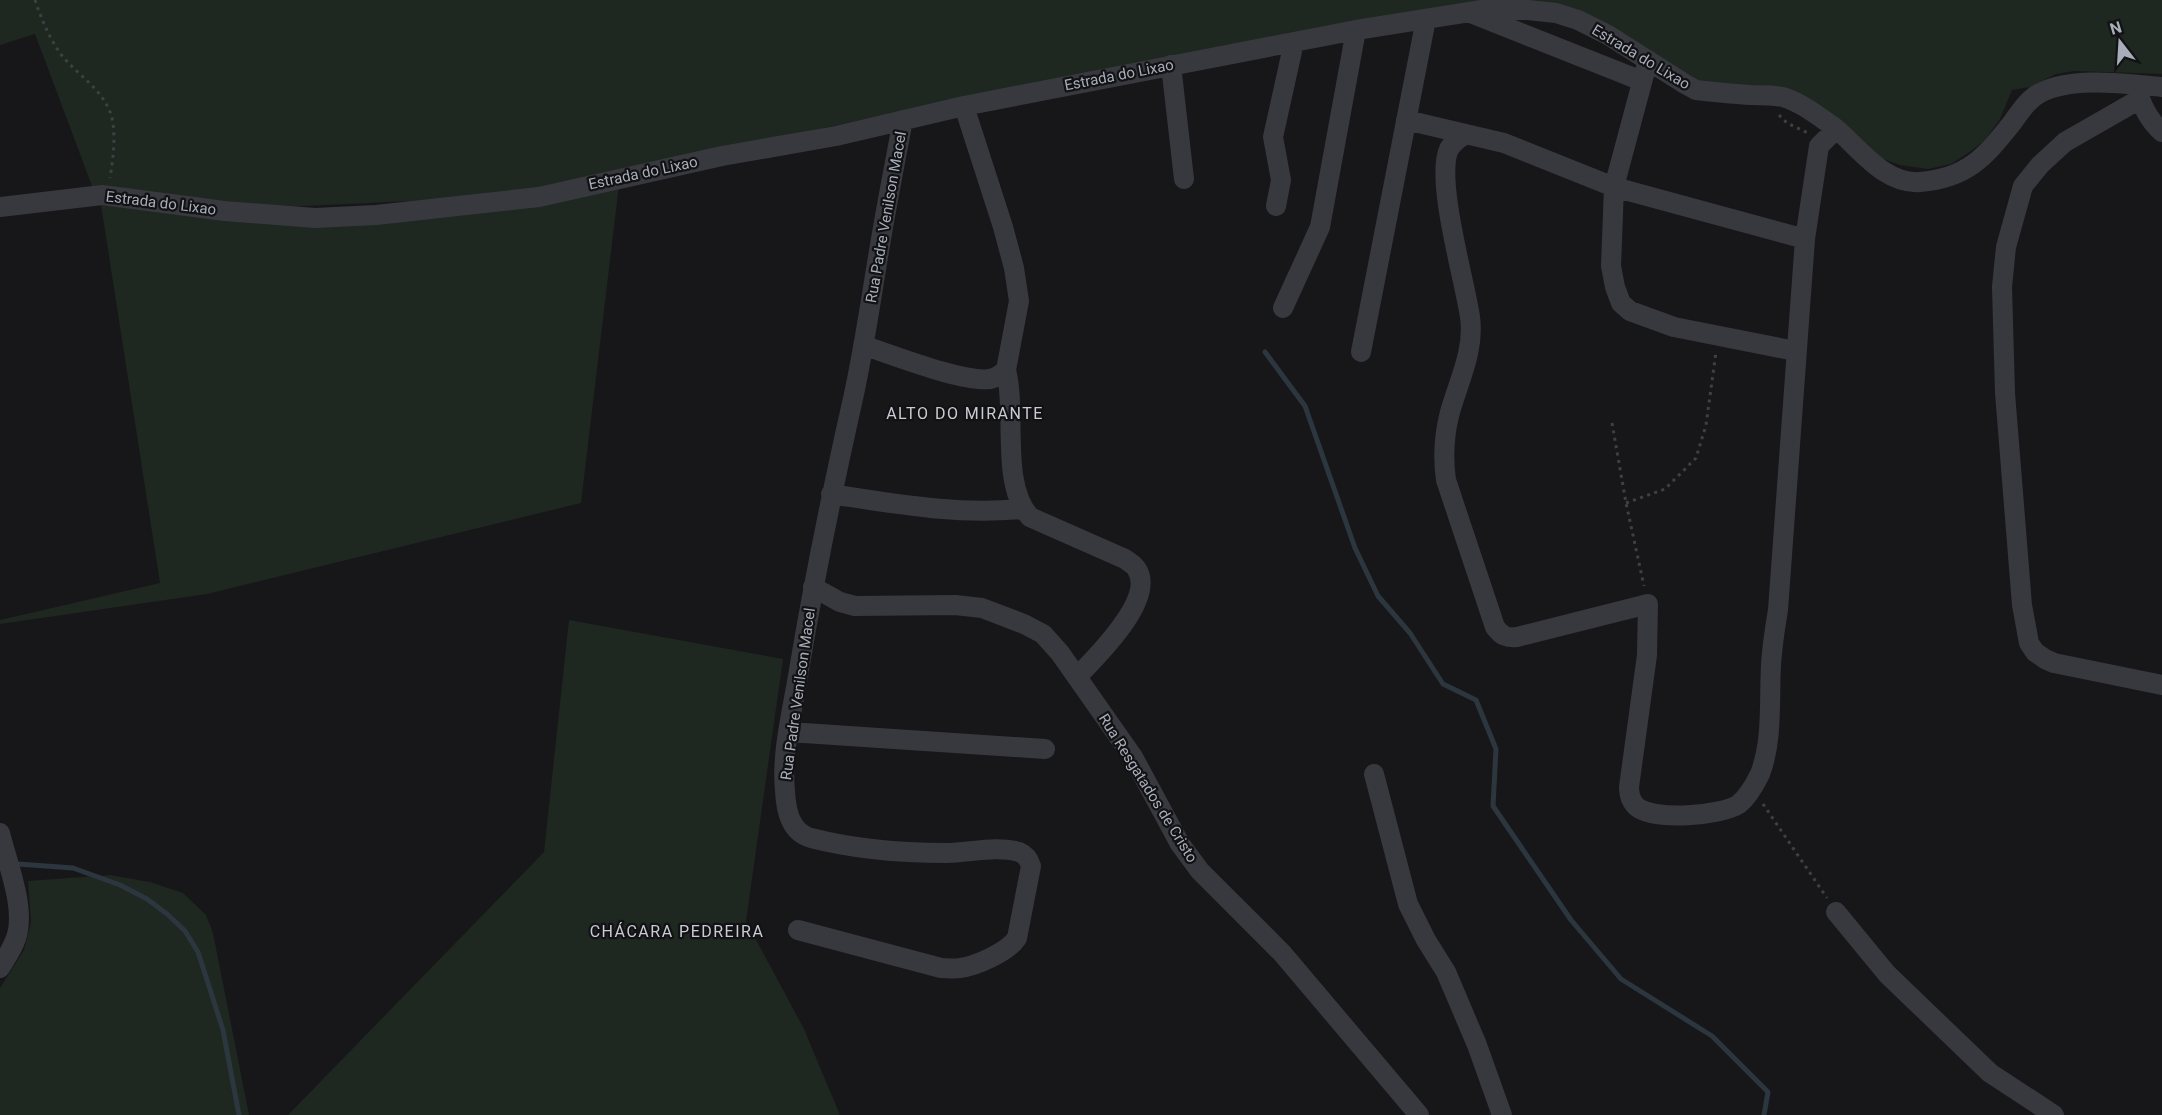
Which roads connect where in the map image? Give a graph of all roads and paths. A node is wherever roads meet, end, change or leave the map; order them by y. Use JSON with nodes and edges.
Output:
{"nodes":[{"id":1,"x":35,"y":0,"type":"edge"},
{"id":2,"x":1468,"y":12,"type":"junction"},
{"id":3,"x":1426,"y":19,"type":"junction"},
{"id":4,"x":1356,"y":30,"type":"junction"},
{"id":5,"x":1294,"y":42,"type":"junction"},
{"id":6,"x":1648,"y":60,"type":"junction"},
{"id":7,"x":1171,"y":65,"type":"junction"},
{"id":8,"x":1642,"y":81,"type":"junction"},
{"id":9,"x":2162,"y":87,"type":"edge"},
{"id":10,"x":2137,"y":92,"type":"junction"},
{"id":11,"x":964,"y":106,"type":"junction"},
{"id":12,"x":903,"y":120,"type":"junction"},
{"id":13,"x":1406,"y":120,"type":"junction"},
{"id":14,"x":1836,"y":129,"type":"junction"},
{"id":15,"x":2162,"y":132,"type":"edge"},
{"id":16,"x":1466,"y":134,"type":"junction"},
{"id":17,"x":1184,"y":179,"type":"dead end"},
{"id":18,"x":1614,"y":187,"type":"junction"},
{"id":19,"x":102,"y":195,"type":"junction"},
{"id":20,"x":1276,"y":206,"type":"dead end"},
{"id":21,"x":0,"y":207,"type":"edge"},
{"id":22,"x":1805,"y":239,"type":"junction"},
{"id":23,"x":1282,"y":308,"type":"dead end"},
{"id":24,"x":1718,"y":337,"type":"junction"},
{"id":25,"x":864,"y":346,"type":"junction"},
{"id":26,"x":1795,"y":351,"type":"junction"},
{"id":27,"x":1360,"y":352,"type":"dead end"},
{"id":28,"x":1006,"y":370,"type":"junction"},
{"id":29,"x":1612,"y":423,"type":"dead end"},
{"id":30,"x":831,"y":494,"type":"junction"},
{"id":31,"x":1626,"y":502,"type":"junction"},
{"id":32,"x":1022,"y":509,"type":"junction"},
{"id":33,"x":813,"y":587,"type":"junction"},
{"id":34,"x":1648,"y":604,"type":"junction"},
{"id":35,"x":1077,"y":677,"type":"junction"},
{"id":36,"x":2162,"y":685,"type":"edge"},
{"id":37,"x":789,"y":732,"type":"junction"},
{"id":38,"x":1045,"y":749,"type":"dead end"},
{"id":39,"x":1374,"y":774,"type":"dead end"},
{"id":40,"x":1752,"y":788,"type":"junction"},
{"id":41,"x":1,"y":838,"type":"edge"},
{"id":42,"x":1836,"y":912,"type":"joint"},
{"id":43,"x":798,"y":930,"type":"dead end"},
{"id":44,"x":0,"y":968,"type":"edge"},
{"id":45,"x":1419,"y":1115,"type":"edge"},
{"id":46,"x":1502,"y":1115,"type":"edge"},
{"id":47,"x":2054,"y":1115,"type":"edge"}],
"edges":[{"from":1,"to":19,"type":"path"},
{"from":2,"to":3,"type":"street","name":"Estrada do Lixao"},
{"from":2,"to":6,"type":"street","name":"Estrada do Lixao"},
{"from":2,"to":8,"type":"street"},
{"from":3,"to":4,"type":"street","name":"Estrada do Lixao"},
{"from":3,"to":13,"type":"street"},
{"from":4,"to":5,"type":"street","name":"Estrada do Lixao"},
{"from":4,"to":23,"type":"street"},
{"from":5,"to":7,"type":"street","name":"Estrada do Lixao"},
{"from":5,"to":20,"type":"street"},
{"from":6,"to":8,"type":"street"},
{"from":6,"to":14,"type":"street","name":"Estrada do Lixao"},
{"from":7,"to":11,"type":"street","name":"Estrada do Lixao"},
{"from":7,"to":17,"type":"street"},
{"from":8,"to":18,"type":"street"},
{"from":9,"to":10,"type":"street","name":"Estrada do Lixao"},
{"from":10,"to":14,"type":"street","name":"Estrada do Lixao"},
{"from":10,"to":15,"type":"street"},
{"from":10,"to":36,"type":"street"},
{"from":11,"to":12,"type":"street","name":"Estrada do Lixao"},
{"from":11,"to":28,"type":"street"},
{"from":12,"to":19,"type":"street","name":"Estrada do Lixao"},
{"from":12,"to":25,"type":"street","name":"Rua Padre Venilson Macel"},
{"from":13,"to":16,"type":"street"},
{"from":13,"to":27,"type":"street"},
{"from":14,"to":22,"type":"street"},
{"from":16,"to":18,"type":"street"},
{"from":16,"to":34,"type":"street"},
{"from":18,"to":22,"type":"street"},
{"from":18,"to":24,"type":"street"},
{"from":19,"to":21,"type":"street","name":"Estrada do Lixao"},
{"from":22,"to":26,"type":"street"},
{"from":24,"to":26,"type":"street"},
{"from":24,"to":31,"type":"path"},
{"from":25,"to":28,"type":"street"},
{"from":25,"to":30,"type":"street","name":"Rua Padre Venilson Macel"},
{"from":26,"to":40,"type":"street"},
{"from":28,"to":32,"type":"street"},
{"from":29,"to":31,"type":"path"},
{"from":30,"to":32,"type":"street"},
{"from":30,"to":33,"type":"street","name":"Rua Padre Venilson Macel"},
{"from":31,"to":34,"type":"path"},
{"from":32,"to":35,"type":"street"},
{"from":33,"to":35,"type":"street","name":"Rua Resgatados de Cristo"},
{"from":33,"to":37,"type":"street","name":"Rua Padre Venilson Macel"},
{"from":34,"to":40,"type":"street"},
{"from":35,"to":45,"type":"street","name":"Rua Resgatados de Cristo"},
{"from":37,"to":38,"type":"street"},
{"from":37,"to":43,"type":"street","name":"Rua Padre Venilson Macel"},
{"from":39,"to":46,"type":"street"},
{"from":40,"to":42,"type":"path"},
{"from":41,"to":44,"type":"street"},
{"from":42,"to":47,"type":"street"}]}
